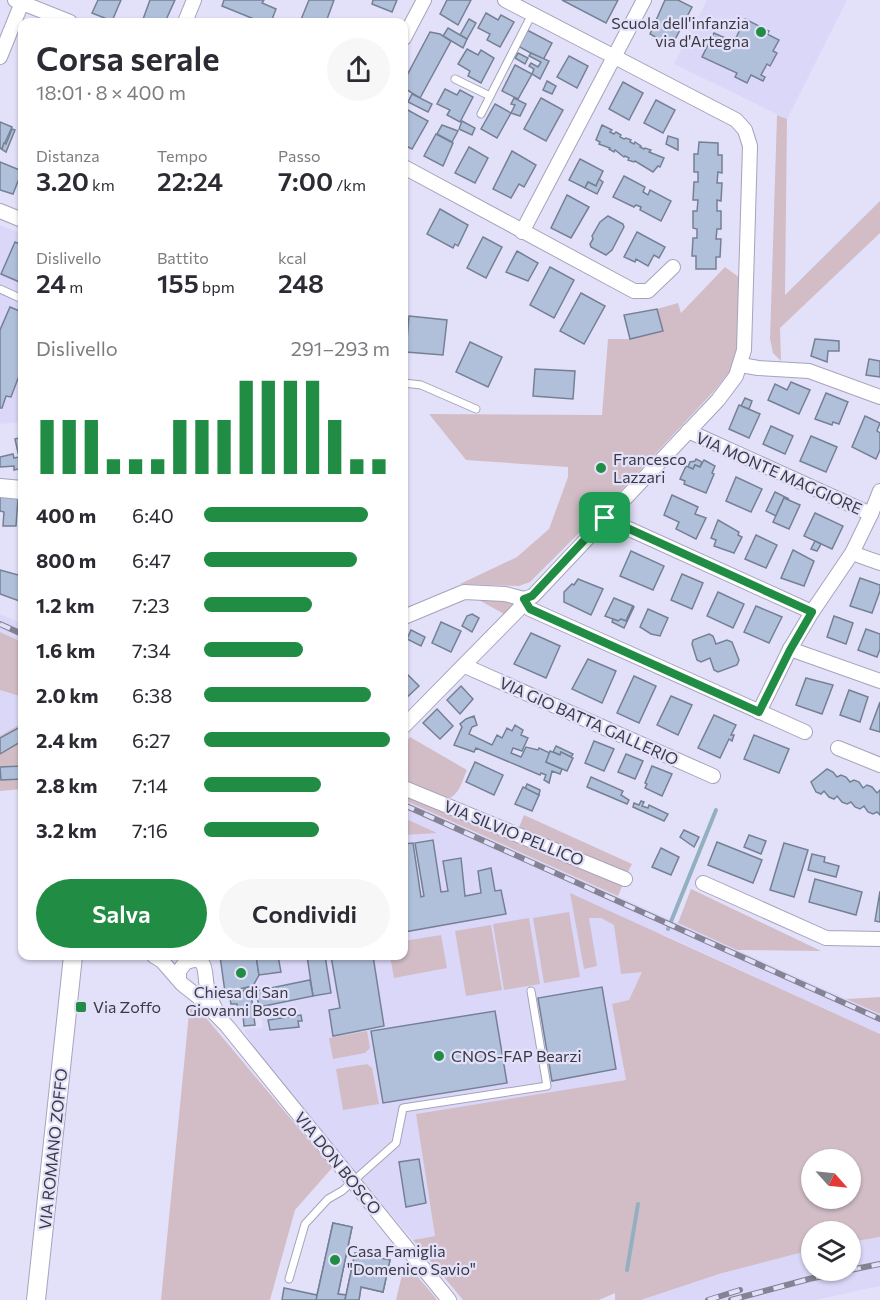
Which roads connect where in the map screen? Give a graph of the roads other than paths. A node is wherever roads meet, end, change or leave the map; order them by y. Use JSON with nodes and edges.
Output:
{"nodes":[{"id":1,"x":194,"y":0,"type":"edge"},
{"id":2,"x":423,"y":0,"type":"edge"},
{"id":3,"x":505,"y":0,"type":"edge"},
{"id":4,"x":644,"y":0,"type":"edge"},
{"id":5,"x":20,"y":1,"type":"edge"},
{"id":6,"x":532,"y":14,"type":"junction"},
{"id":7,"x":60,"y":18,"type":"edge"},
{"id":8,"x":187,"y":18,"type":"edge"},
{"id":9,"x":408,"y":30,"type":"edge"},
{"id":10,"x":614,"y":56,"type":"junction"},
{"id":11,"x":0,"y":57,"type":"edge"},
{"id":12,"x":455,"y":79,"type":"dead end"},
{"id":13,"x":490,"y":96,"type":"junction"},
{"id":14,"x":481,"y":114,"type":"dead end"},
{"id":15,"x":408,"y":169,"type":"edge"},
{"id":16,"x":0,"y":211,"type":"edge"},
{"id":17,"x":18,"y":218,"type":"edge"},
{"id":18,"x":522,"y":232,"type":"junction"},
{"id":19,"x":673,"y":267,"type":"dead end"},
{"id":20,"x":0,"y":289,"type":"edge"},
{"id":21,"x":18,"y":297,"type":"edge"},
{"id":22,"x":741,"y":365,"type":"junction"},
{"id":23,"x":408,"y":383,"type":"edge"},
{"id":24,"x":880,"y":397,"type":"edge"},
{"id":25,"x":476,"y":409,"type":"dead end"},
{"id":26,"x":688,"y":431,"type":"junction"},
{"id":27,"x":0,"y":488,"type":"edge"},
{"id":28,"x":18,"y":490,"type":"edge"},
{"id":29,"x":880,"y":491,"type":"edge"},
{"id":30,"x":871,"y":514,"type":"junction"},
{"id":31,"x":605,"y":518,"type":"junction"},
{"id":32,"x":852,"y":553,"type":"junction"},
{"id":33,"x":880,"y":563,"type":"edge"},
{"id":34,"x":524,"y":599,"type":"junction"},
{"id":35,"x":812,"y":612,"type":"junction"},
{"id":36,"x":408,"y":615,"type":"edge"},
{"id":37,"x":790,"y":650,"type":"junction"},
{"id":38,"x":465,"y":666,"type":"junction"},
{"id":39,"x":880,"y":681,"type":"edge"},
{"id":40,"x":759,"y":712,"type":"junction"},
{"id":41,"x":408,"y":722,"type":"edge"},
{"id":42,"x":804,"y":732,"type":"dead end"},
{"id":43,"x":838,"y":748,"type":"dead end"},
{"id":44,"x":880,"y":765,"type":"edge"},
{"id":45,"x":713,"y":776,"type":"dead end"},
{"id":46,"x":408,"y":790,"type":"edge"},
{"id":47,"x":626,"y":879,"type":"dead end"},
{"id":48,"x":703,"y":883,"type":"dead end"},
{"id":49,"x":880,"y":939,"type":"edge"},
{"id":50,"x":74,"y":960,"type":"edge"},
{"id":51,"x":78,"y":960,"type":"edge"},
{"id":52,"x":160,"y":960,"type":"edge"},
{"id":53,"x":186,"y":960,"type":"edge"},
{"id":54,"x":202,"y":960,"type":"edge"},
{"id":55,"x":179,"y":978,"type":"junction"},
{"id":56,"x":206,"y":980,"type":"junction"},
{"id":57,"x":190,"y":988,"type":"junction"},
{"id":58,"x":531,"y":991,"type":"dead end"},
{"id":59,"x":70,"y":998,"type":"junction"},
{"id":60,"x":227,"y":1026,"type":"junction"},
{"id":61,"x":353,"y":1181,"type":"junction"},
{"id":62,"x":289,"y":1279,"type":"dead end"},
{"id":63,"x":36,"y":1300,"type":"edge"},
{"id":64,"x":449,"y":1300,"type":"edge"}],
"edges":[{"from":1,"to":8,"type":"street"},
{"from":2,"to":9,"type":"street"},
{"from":3,"to":6,"type":"street"},
{"from":4,"to":10,"type":"street"},
{"from":5,"to":7,"type":"street"},
{"from":5,"to":11,"type":"street"},
{"from":6,"to":10,"type":"street"},
{"from":6,"to":13,"type":"lane"},
{"from":10,"to":18,"type":"street"},
{"from":10,"to":22,"type":"street"},
{"from":12,"to":13,"type":"lane"},
{"from":13,"to":14,"type":"lane"},
{"from":15,"to":18,"type":"street"},
{"from":16,"to":17,"type":"street"},
{"from":18,"to":19,"type":"street"},
{"from":20,"to":21,"type":"lane"},
{"from":22,"to":24,"type":"street"},
{"from":22,"to":26,"type":"street"},
{"from":23,"to":25,"type":"lane"},
{"from":26,"to":30,"type":"street","name":"VIA MONTE MAGGIORE"},
{"from":26,"to":31,"type":"street"},
{"from":27,"to":28,"type":"street"},
{"from":29,"to":30,"type":"street"},
{"from":30,"to":32,"type":"street"},
{"from":31,"to":34,"type":"street"},
{"from":31,"to":35,"type":"street"},
{"from":32,"to":33,"type":"street"},
{"from":32,"to":35,"type":"street"},
{"from":34,"to":36,"type":"street"},
{"from":34,"to":38,"type":"street"},
{"from":34,"to":40,"type":"street"},
{"from":35,"to":37,"type":"street"},
{"from":37,"to":39,"type":"street"},
{"from":37,"to":40,"type":"street"},
{"from":38,"to":41,"type":"street"},
{"from":38,"to":45,"type":"street","name":"VIA GIO BATTA GALLERIO"},
{"from":40,"to":42,"type":"street"},
{"from":43,"to":44,"type":"street"},
{"from":46,"to":47,"type":"street","name":"VIA SILVIO PELLICO"},
{"from":48,"to":49,"type":"street"},
{"from":50,"to":59,"type":"street","name":"VIA ROMANO ZOFFO"},
{"from":51,"to":59,"type":"street","name":"VIA ROMANO ZOFFO"},
{"from":52,"to":55,"type":"street","name":"VIA DON BOSCO"},
{"from":53,"to":54,"type":"street","name":"VIA DON BOSCO"},
{"from":53,"to":55,"type":"street"},
{"from":54,"to":56,"type":"street","name":"VIA DON BOSCO"},
{"from":55,"to":57,"type":"street","name":"VIA DON BOSCO"},
{"from":56,"to":57,"type":"street"},
{"from":56,"to":60,"type":"street","name":"VIA DON BOSCO"},
{"from":57,"to":60,"type":"street","name":"VIA DON BOSCO"},
{"from":58,"to":61,"type":"lane"},
{"from":59,"to":63,"type":"street","name":"VIA ROMANO ZOFFO"},
{"from":60,"to":61,"type":"street","name":"VIA DON BOSCO"},
{"from":61,"to":62,"type":"lane"},
{"from":61,"to":64,"type":"street","name":"VIA DON BOSCO"}]}
